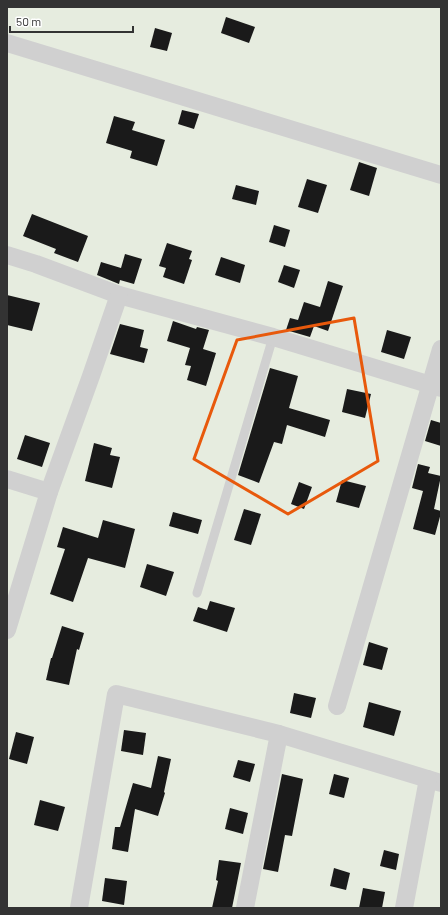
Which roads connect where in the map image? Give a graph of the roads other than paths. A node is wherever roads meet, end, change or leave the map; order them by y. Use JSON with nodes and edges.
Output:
{"nodes":[{"id":1,"x":7,"y":43,"type":"edge"},
{"id":2,"x":441,"y":175,"type":"edge"},
{"id":3,"x":7,"y":255,"type":"edge"},
{"id":4,"x":119,"y":295,"type":"junction"},
{"id":5,"x":273,"y":337,"type":"junction"},
{"id":6,"x":441,"y":349,"type":"edge"},
{"id":7,"x":436,"y":387,"type":"edge"},
{"id":8,"x":7,"y":479,"type":"edge"},
{"id":9,"x":50,"y":492,"type":"junction"},
{"id":10,"x":197,"y":594,"type":"dead end"},
{"id":11,"x":7,"y":630,"type":"edge"},
{"id":12,"x":337,"y":706,"type":"dead end"},
{"id":13,"x":279,"y":734,"type":"junction"},
{"id":14,"x":435,"y":781,"type":"edge"},
{"id":15,"x":79,"y":908,"type":"edge"},
{"id":16,"x":245,"y":908,"type":"edge"},
{"id":17,"x":404,"y":908,"type":"edge"}],
"edges":[{"from":1,"to":2,"type":"street"},
{"from":3,"to":4,"type":"street"},
{"from":4,"to":5,"type":"street"},
{"from":4,"to":9,"type":"street"},
{"from":5,"to":7,"type":"street"},
{"from":5,"to":10,"type":"lane"},
{"from":6,"to":7,"type":"street"},
{"from":7,"to":12,"type":"street"},
{"from":8,"to":9,"type":"street"},
{"from":9,"to":11,"type":"street"},
{"from":13,"to":14,"type":"street"},
{"from":13,"to":15,"type":"street"},
{"from":13,"to":16,"type":"street"},
{"from":14,"to":17,"type":"street"}]}
